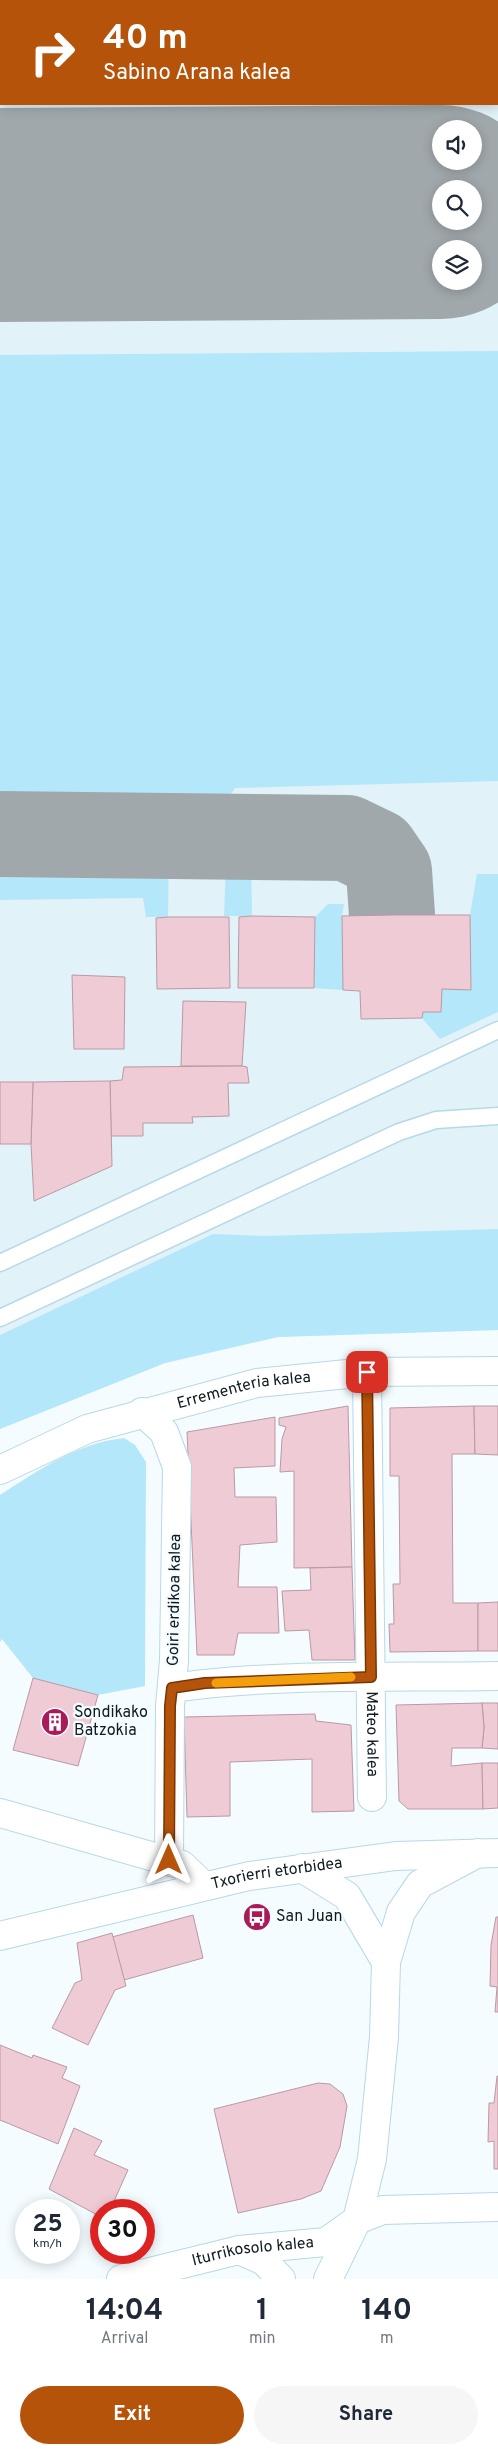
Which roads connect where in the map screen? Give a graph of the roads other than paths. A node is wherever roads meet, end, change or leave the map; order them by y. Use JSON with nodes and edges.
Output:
{"nodes":[{"id":1,"x":498,"y":1030,"type":"edge"},
{"id":2,"x":498,"y":1116,"type":"edge"},
{"id":3,"x":0,"y":1263,"type":"edge"},
{"id":4,"x":0,"y":1318,"type":"edge"},
{"id":5,"x":498,"y":1371,"type":"edge"},
{"id":6,"x":367,"y":1372,"type":"junction"},
{"id":7,"x":142,"y":1412,"type":"junction"},
{"id":8,"x":0,"y":1470,"type":"edge"},
{"id":9,"x":174,"y":1660,"type":"junction"},
{"id":10,"x":498,"y":1676,"type":"edge"},
{"id":11,"x":371,"y":1677,"type":"junction"},
{"id":12,"x":205,"y":1683,"type":"junction"},
{"id":13,"x":172,"y":1688,"type":"junction"},
{"id":14,"x":372,"y":1797,"type":"dead end"},
{"id":15,"x":0,"y":1813,"type":"edge"},
{"id":16,"x":488,"y":1853,"type":"edge"},
{"id":17,"x":169,"y":1860,"type":"junction"},
{"id":18,"x":302,"y":1868,"type":"junction"},
{"id":19,"x":204,"y":1886,"type":"junction"},
{"id":20,"x":0,"y":1936,"type":"edge"},
{"id":21,"x":386,"y":1962,"type":"junction"},
{"id":22,"x":498,"y":2207,"type":"edge"},
{"id":23,"x":357,"y":2220,"type":"junction"},
{"id":24,"x":238,"y":2250,"type":"junction"},
{"id":25,"x":121,"y":2279,"type":"edge"},
{"id":26,"x":281,"y":2279,"type":"edge"},
{"id":27,"x":328,"y":2279,"type":"edge"}],
"edges":[{"from":1,"to":3,"type":"lane"},
{"from":2,"to":4,"type":"lane"},
{"from":5,"to":6,"type":"street","name":"Errementeria kalea"},
{"from":6,"to":7,"type":"street","name":"Errementeria kalea"},
{"from":6,"to":11,"type":"street","name":"Mateo kalea"},
{"from":7,"to":8,"type":"street","name":"Errementeria kalea"},
{"from":7,"to":9,"type":"street","name":"Goiri erdikoa kalea"},
{"from":9,"to":12,"type":"street"},
{"from":9,"to":13,"type":"street","name":"Goiri erdikoa kalea"},
{"from":10,"to":11,"type":"street"},
{"from":11,"to":12,"type":"street"},
{"from":11,"to":14,"type":"street","name":"Mateo kalea"},
{"from":12,"to":13,"type":"street"},
{"from":13,"to":17,"type":"street","name":"Goiri erdikoa kalea"},
{"from":15,"to":17,"type":"street"},
{"from":16,"to":18,"type":"street","name":"Txorierri etorbidea"},
{"from":16,"to":21,"type":"street"},
{"from":17,"to":19,"type":"street"},
{"from":18,"to":19,"type":"street","name":"Txorierri etorbidea"},
{"from":18,"to":21,"type":"street"},
{"from":19,"to":20,"type":"street","name":"Txorierri etorbidea"},
{"from":21,"to":23,"type":"street"},
{"from":22,"to":23,"type":"street","name":"Iturrikosolo kalea"},
{"from":23,"to":24,"type":"street","name":"Iturrikosolo kalea"},
{"from":23,"to":27,"type":"street"},
{"from":24,"to":25,"type":"street","name":"Iturrikosolo kalea"},
{"from":24,"to":26,"type":"street"}]}
